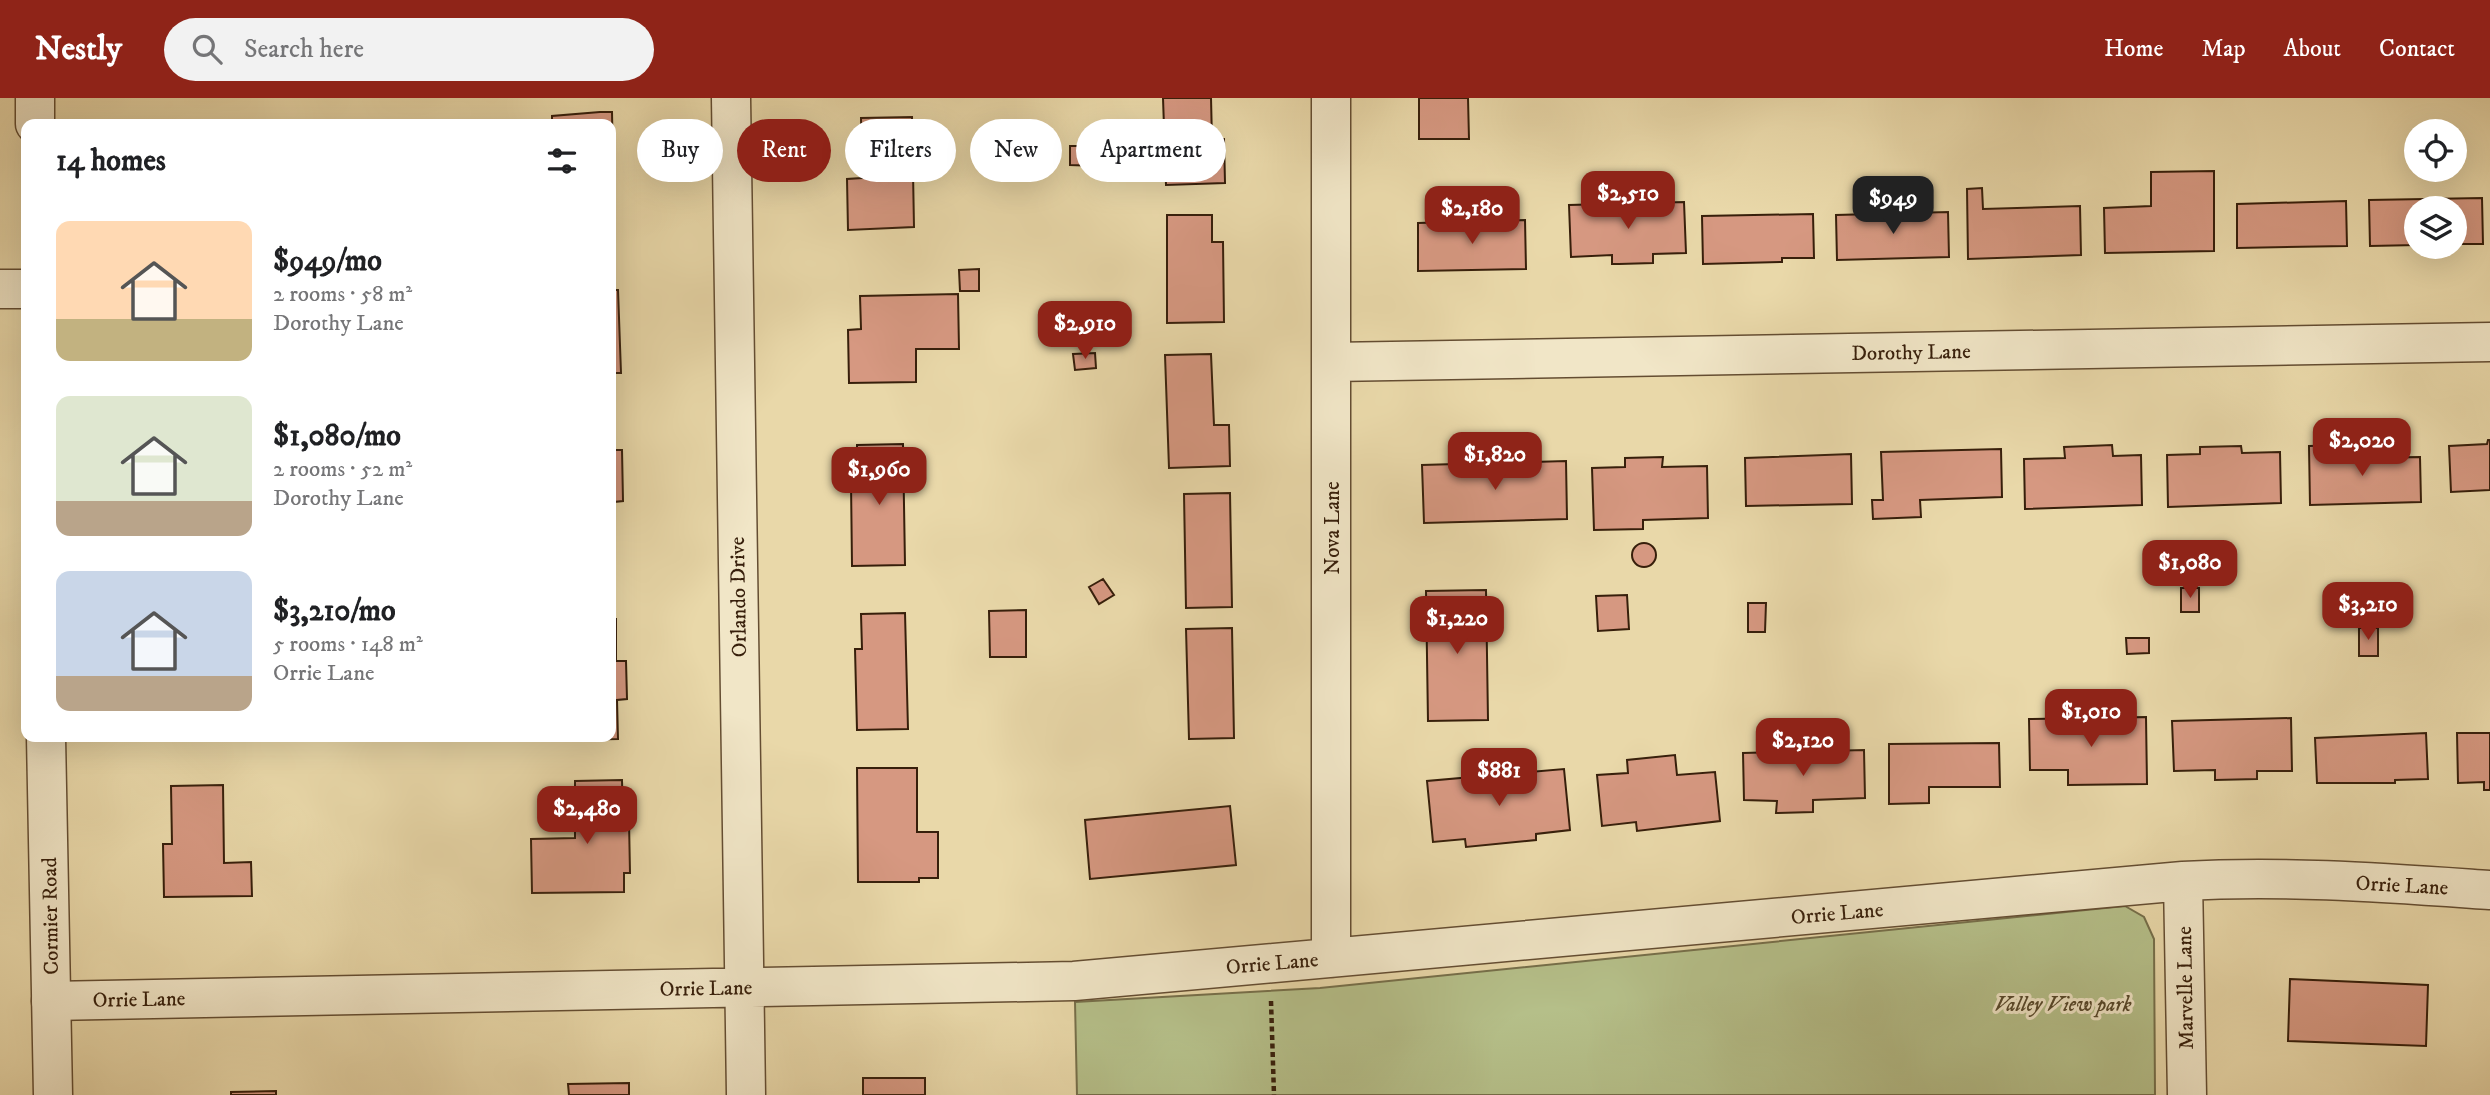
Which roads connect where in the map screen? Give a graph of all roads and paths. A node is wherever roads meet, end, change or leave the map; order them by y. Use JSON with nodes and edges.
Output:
{"nodes":[{"id":1,"x":35,"y":98,"type":"edge"},
{"id":2,"x":731,"y":98,"type":"edge"},
{"id":3,"x":1331,"y":98,"type":"edge"},
{"id":4,"x":35,"y":119,"type":"edge"},
{"id":5,"x":0,"y":289,"type":"edge"},
{"id":6,"x":21,"y":289,"type":"edge"},
{"id":7,"x":2490,"y":342,"type":"edge"},
{"id":8,"x":1332,"y":362,"type":"junction"},
{"id":9,"x":46,"y":742,"type":"edge"},
{"id":10,"x":2183,"y":881,"type":"junction"},
{"id":11,"x":2490,"y":890,"type":"edge"},
{"id":12,"x":1331,"y":958,"type":"junction"},
{"id":13,"x":1269,"y":963,"type":"junction"},
{"id":14,"x":744,"y":988,"type":"junction"},
{"id":15,"x":51,"y":1001,"type":"junction"},
{"id":16,"x":53,"y":1095,"type":"edge"},
{"id":17,"x":746,"y":1095,"type":"edge"},
{"id":18,"x":1274,"y":1095,"type":"edge"},
{"id":19,"x":2187,"y":1095,"type":"edge"}],
"edges":[{"from":1,"to":4,"type":"street"},
{"from":2,"to":14,"type":"street","name":"Orlando Drive"},
{"from":3,"to":8,"type":"street","name":"Nova Lane"},
{"from":5,"to":6,"type":"street"},
{"from":7,"to":8,"type":"street","name":"Dorothy Lane"},
{"from":8,"to":12,"type":"street","name":"Nova Lane"},
{"from":9,"to":15,"type":"street","name":"Cormier Road"},
{"from":10,"to":11,"type":"street","name":"Orrie Lane"},
{"from":10,"to":12,"type":"street","name":"Orrie Lane"},
{"from":10,"to":19,"type":"street","name":"Marvelle Lane"},
{"from":12,"to":13,"type":"street","name":"Orrie Lane"},
{"from":13,"to":14,"type":"street","name":"Orrie Lane"},
{"from":13,"to":18,"type":"path"},
{"from":14,"to":15,"type":"street","name":"Orrie Lane"},
{"from":14,"to":17,"type":"street","name":"Orlando Drive"},
{"from":15,"to":16,"type":"street","name":"Cormier Road"}]}
